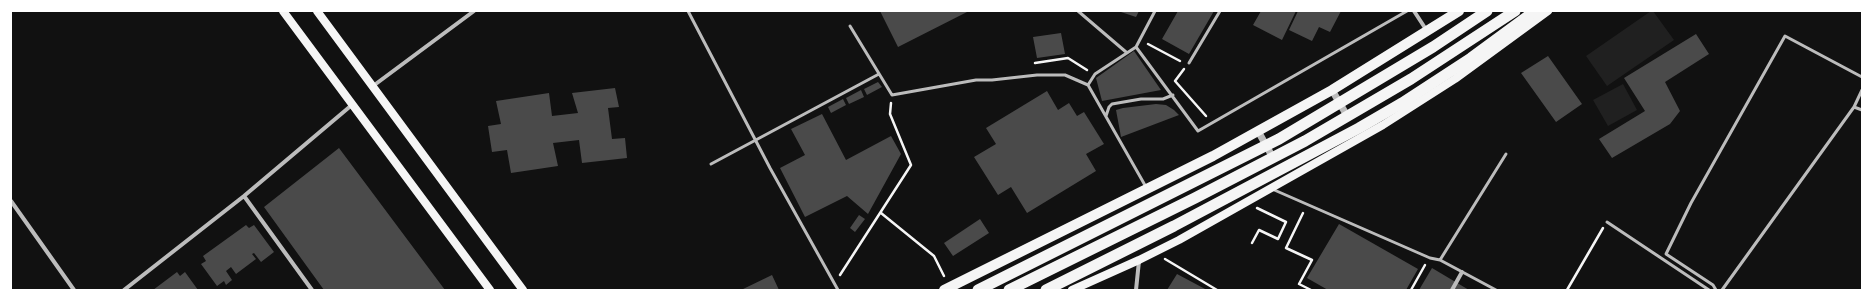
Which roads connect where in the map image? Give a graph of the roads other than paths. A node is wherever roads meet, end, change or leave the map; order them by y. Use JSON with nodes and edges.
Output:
{"nodes":[{"id":1,"x":283,"y":11,"type":"edge"},
{"id":2,"x":317,"y":11,"type":"edge"},
{"id":3,"x":474,"y":11,"type":"edge"},
{"id":4,"x":688,"y":11,"type":"edge"},
{"id":5,"x":1078,"y":11,"type":"edge"},
{"id":6,"x":1155,"y":11,"type":"edge"},
{"id":7,"x":1220,"y":11,"type":"edge"},
{"id":8,"x":1407,"y":11,"type":"edge"},
{"id":9,"x":1414,"y":11,"type":"edge"},
{"id":10,"x":1459,"y":11,"type":"edge"},
{"id":11,"x":1487,"y":11,"type":"edge"},
{"id":12,"x":1512,"y":11,"type":"edge"},
{"id":13,"x":1515,"y":11,"type":"edge"},
{"id":14,"x":1535,"y":11,"type":"edge"},
{"id":15,"x":1548,"y":11,"type":"edge"},
{"id":16,"x":850,"y":26,"type":"dead end"},
{"id":17,"x":1428,"y":31,"type":"junction"},
{"id":18,"x":1136,"y":47,"type":"junction"},
{"id":19,"x":1126,"y":52,"type":"junction"},
{"id":20,"x":1189,"y":63,"type":"dead end"},
{"id":21,"x":879,"y":74,"type":"junction"},
{"id":22,"x":1862,"y":77,"type":"edge"},
{"id":23,"x":1088,"y":85,"type":"junction"},
{"id":24,"x":373,"y":87,"type":"junction"},
{"id":25,"x":1332,"y":90,"type":"junction"},
{"id":26,"x":1862,"y":90,"type":"edge"},
{"id":27,"x":1173,"y":95,"type":"junction"},
{"id":28,"x":353,"y":104,"type":"junction"},
{"id":29,"x":1854,"y":107,"type":"junction"},
{"id":30,"x":1862,"y":110,"type":"edge"},
{"id":31,"x":1346,"y":114,"type":"junction"},
{"id":32,"x":1106,"y":117,"type":"junction"},
{"id":33,"x":1258,"y":131,"type":"junction"},
{"id":34,"x":757,"y":140,"type":"junction"},
{"id":35,"x":1506,"y":154,"type":"dead end"},
{"id":36,"x":1272,"y":156,"type":"junction"},
{"id":37,"x":711,"y":164,"type":"dead end"},
{"id":38,"x":1147,"y":189,"type":"junction"},
{"id":39,"x":1272,"y":189,"type":"junction"},
{"id":40,"x":244,"y":196,"type":"junction"},
{"id":41,"x":11,"y":201,"type":"edge"},
{"id":42,"x":1607,"y":222,"type":"road end"},
{"id":43,"x":1139,"y":260,"type":"junction"},
{"id":44,"x":1440,"y":260,"type":"junction"},
{"id":45,"x":1462,"y":272,"type":"junction"},
{"id":46,"x":947,"y":288,"type":"edge"},
{"id":47,"x":74,"y":290,"type":"edge"},
{"id":48,"x":124,"y":290,"type":"edge"},
{"id":49,"x":312,"y":290,"type":"edge"},
{"id":50,"x":490,"y":290,"type":"edge"},
{"id":51,"x":523,"y":290,"type":"edge"},
{"id":52,"x":838,"y":290,"type":"edge"},
{"id":53,"x":978,"y":290,"type":"edge"},
{"id":54,"x":1004,"y":290,"type":"edge"},
{"id":55,"x":1009,"y":290,"type":"edge"},
{"id":56,"x":1046,"y":290,"type":"edge"},
{"id":57,"x":1072,"y":290,"type":"edge"},
{"id":58,"x":1136,"y":290,"type":"edge"},
{"id":59,"x":1452,"y":290,"type":"edge"},
{"id":60,"x":1496,"y":290,"type":"edge"},
{"id":61,"x":1709,"y":290,"type":"edge"},
{"id":62,"x":1716,"y":290,"type":"edge"},
{"id":63,"x":1722,"y":290,"type":"edge"}],
"edges":[{"from":1,"to":28,"type":"main road"},
{"from":2,"to":24,"type":"main road"},
{"from":3,"to":24,"type":"street"},
{"from":4,"to":34,"type":"lane"},
{"from":5,"to":19,"type":"lane"},
{"from":6,"to":18,"type":"lane"},
{"from":7,"to":20,"type":"lane"},
{"from":8,"to":27,"type":"lane"},
{"from":9,"to":17,"type":"street"},
{"from":10,"to":17,"type":"main road"},
{"from":11,"to":53,"type":"highway"},
{"from":12,"to":31,"type":"main road"},
{"from":13,"to":55,"type":"highway"},
{"from":14,"to":56,"type":"highway"},
{"from":15,"to":39,"type":"main road"},
{"from":16,"to":21,"type":"lane"},
{"from":17,"to":25,"type":"main road"},
{"from":18,"to":19,"type":"lane"},
{"from":18,"to":27,"type":"lane"},
{"from":19,"to":23,"type":"lane"},
{"from":21,"to":23,"type":"lane"},
{"from":21,"to":34,"type":"lane"},
{"from":22,"to":62,"type":"lane"},
{"from":23,"to":32,"type":"lane"},
{"from":24,"to":51,"type":"main road"},
{"from":25,"to":31,"type":"street"},
{"from":25,"to":33,"type":"main road"},
{"from":26,"to":29,"type":"lane"},
{"from":27,"to":32,"type":"lane"},
{"from":28,"to":40,"type":"street"},
{"from":28,"to":50,"type":"main road"},
{"from":29,"to":30,"type":"lane"},
{"from":29,"to":63,"type":"lane"},
{"from":31,"to":36,"type":"main road"},
{"from":32,"to":38,"type":"lane"},
{"from":33,"to":36,"type":"street"},
{"from":33,"to":38,"type":"main road"},
{"from":34,"to":37,"type":"lane"},
{"from":34,"to":52,"type":"lane"},
{"from":35,"to":44,"type":"lane"},
{"from":36,"to":54,"type":"main road"},
{"from":38,"to":46,"type":"main road"},
{"from":39,"to":43,"type":"main road"},
{"from":39,"to":44,"type":"lane"},
{"from":40,"to":48,"type":"street"},
{"from":40,"to":49,"type":"street"},
{"from":41,"to":47,"type":"street"},
{"from":42,"to":61,"type":"lane"},
{"from":43,"to":57,"type":"main road"},
{"from":43,"to":58,"type":"street"},
{"from":44,"to":45,"type":"lane"},
{"from":45,"to":59,"type":"street"},
{"from":45,"to":60,"type":"lane"}]}
